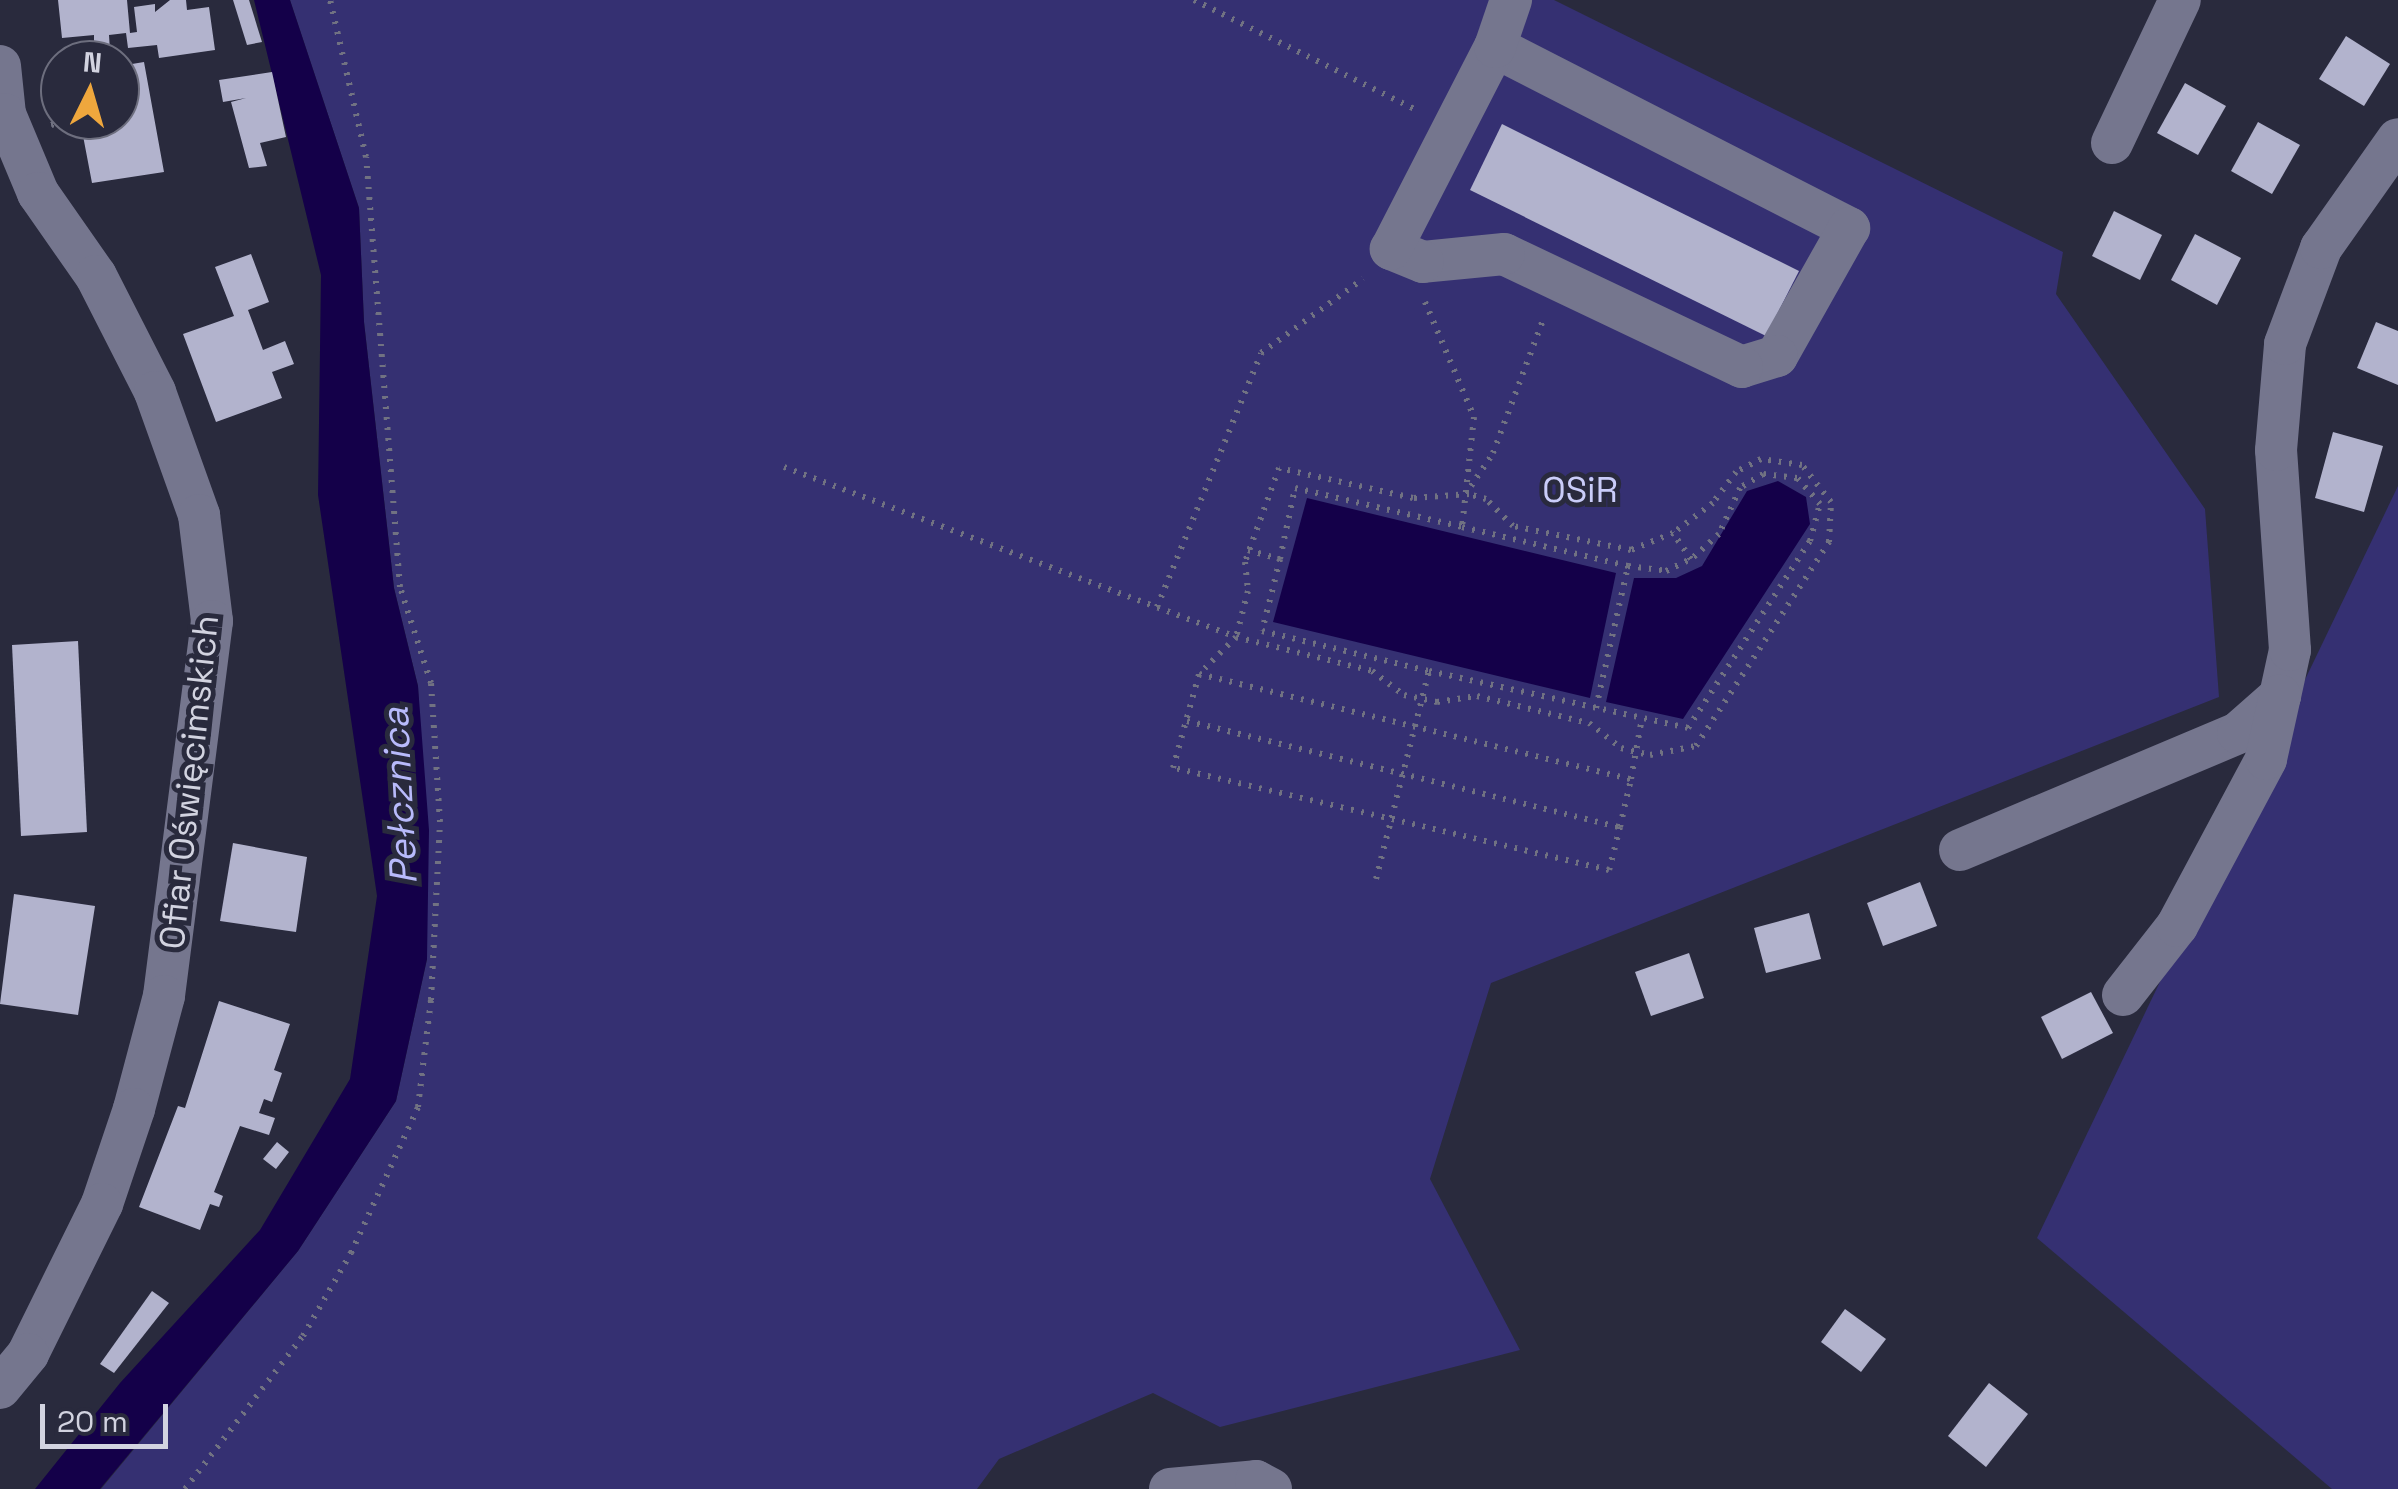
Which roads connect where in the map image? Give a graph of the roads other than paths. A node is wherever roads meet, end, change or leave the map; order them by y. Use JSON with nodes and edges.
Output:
{"nodes":[{"id":1,"x":1511,"y":0,"type":"edge"},
{"id":2,"x":2180,"y":0,"type":"edge"},
{"id":3,"x":1495,"y":47,"type":"junction"},
{"id":4,"x":0,"y":66,"type":"edge"},
{"id":5,"x":2398,"y":139,"type":"edge"},
{"id":6,"x":2112,"y":143,"type":"dead end"},
{"id":7,"x":2280,"y":696,"type":"junction"},
{"id":8,"x":1960,"y":850,"type":"dead end"},
{"id":9,"x":2123,"y":995,"type":"dead end"},
{"id":10,"x":0,"y":1388,"type":"edge"},
{"id":11,"x":1170,"y":1489,"type":"edge"},
{"id":12,"x":1271,"y":1489,"type":"edge"}],
"edges":[{"from":1,"to":3,"type":"street"},
{"from":2,"to":6,"type":"street"},
{"from":3,"to":3,"type":"street"},
{"from":4,"to":10,"type":"street","name":"Ofiar Oświęcimskich"},
{"from":5,"to":7,"type":"street"},
{"from":7,"to":8,"type":"street"},
{"from":7,"to":9,"type":"street"},
{"from":11,"to":12,"type":"street"}]}
